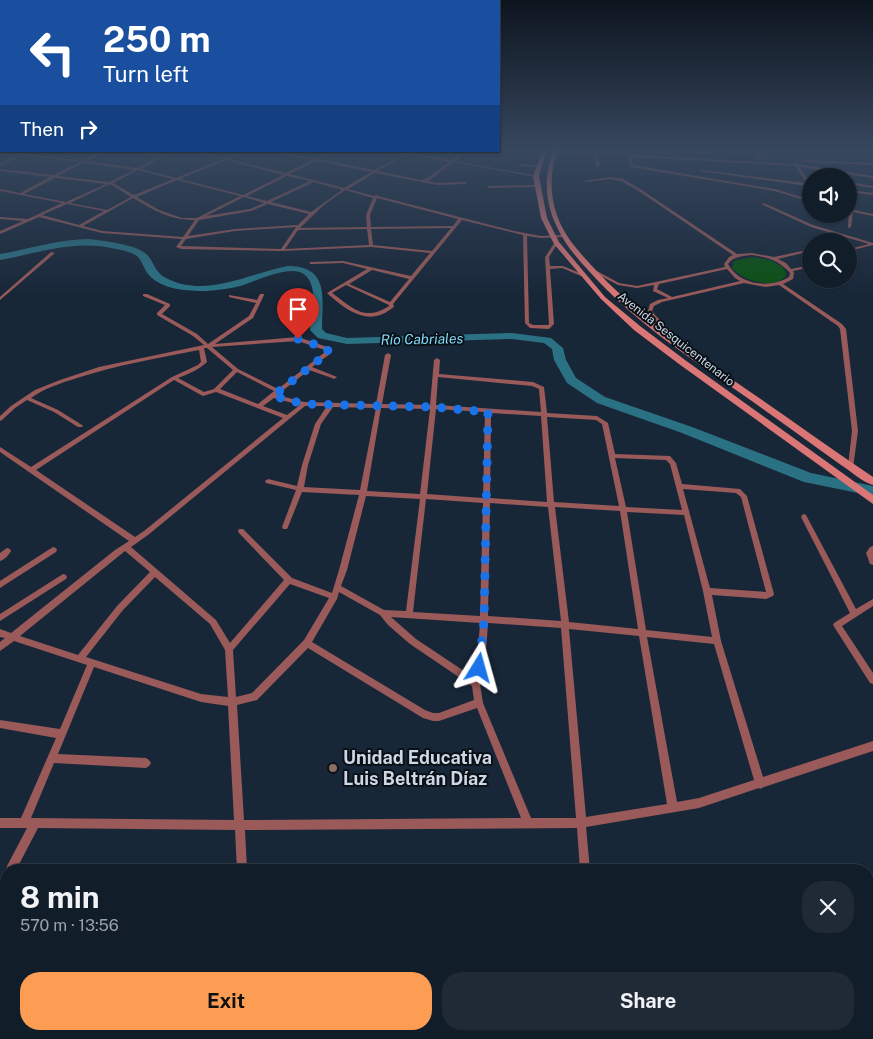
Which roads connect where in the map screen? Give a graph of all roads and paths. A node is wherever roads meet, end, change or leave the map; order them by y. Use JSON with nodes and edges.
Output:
{"nodes":[{"id":1,"x":45,"y":198,"type":"edge"},
{"id":2,"x":78,"y":198,"type":"edge"},
{"id":3,"x":130,"y":198,"type":"edge"},
{"id":4,"x":136,"y":198,"type":"edge"},
{"id":5,"x":237,"y":198,"type":"edge"},
{"id":6,"x":251,"y":198,"type":"edge"},
{"id":7,"x":277,"y":198,"type":"edge"},
{"id":8,"x":333,"y":198,"type":"edge"},
{"id":9,"x":375,"y":198,"type":"edge"},
{"id":10,"x":386,"y":198,"type":"edge"},
{"id":11,"x":540,"y":198,"type":"edge"},
{"id":12,"x":550,"y":198,"type":"edge"},
{"id":13,"x":653,"y":198,"type":"edge"},
{"id":14,"x":68,"y":203,"type":"junction"},
{"id":15,"x":267,"y":203,"type":"junction"},
{"id":16,"x":764,"y":204,"type":"dead end"},
{"id":17,"x":108,"y":211,"type":"junction"},
{"id":18,"x":857,"y":212,"type":"edge"},
{"id":19,"x":312,"y":214,"type":"junction"},
{"id":20,"x":873,"y":215,"type":"edge"},
{"id":21,"x":40,"y":216,"type":"junction"},
{"id":22,"x":0,"y":218,"type":"edge"},
{"id":23,"x":198,"y":218,"type":"junction"},
{"id":24,"x":461,"y":218,"type":"junction"},
{"id":25,"x":30,"y":220,"type":"junction"},
{"id":26,"x":849,"y":223,"type":"edge"},
{"id":27,"x":80,"y":226,"type":"junction"},
{"id":28,"x":454,"y":227,"type":"junction"},
{"id":29,"x":849,"y":227,"type":"dead end"},
{"id":30,"x":298,"y":228,"type":"junction"},
{"id":31,"x":370,"y":229,"type":"junction"},
{"id":32,"x":0,"y":233,"type":"edge"},
{"id":33,"x":525,"y":234,"type":"junction"},
{"id":34,"x":564,"y":236,"type":"junction"},
{"id":35,"x":183,"y":238,"type":"junction"},
{"id":36,"x":554,"y":240,"type":"junction"},
{"id":37,"x":873,"y":244,"type":"edge"},
{"id":38,"x":371,"y":246,"type":"junction"},
{"id":39,"x":857,"y":248,"type":"edge"},
{"id":40,"x":282,"y":250,"type":"junction"},
{"id":41,"x":434,"y":252,"type":"junction"},
{"id":42,"x":802,"y":252,"type":"edge"},
{"id":43,"x":53,"y":253,"type":"dead end"},
{"id":44,"x":737,"y":256,"type":"junction"},
{"id":45,"x":773,"y":259,"type":"junction"},
{"id":46,"x":312,"y":263,"type":"dead end"},
{"id":47,"x":547,"y":268,"type":"junction"},
{"id":48,"x":727,"y":268,"type":"junction"},
{"id":49,"x":802,"y":268,"type":"edge"},
{"id":50,"x":371,"y":269,"type":"junction"},
{"id":51,"x":790,"y":270,"type":"junction"},
{"id":52,"x":593,"y":271,"type":"junction"},
{"id":53,"x":583,"y":275,"type":"junction"},
{"id":54,"x":412,"y":278,"type":"junction"},
{"id":55,"x":745,"y":281,"type":"junction"},
{"id":56,"x":657,"y":283,"type":"junction"},
{"id":57,"x":346,"y":284,"type":"junction"},
{"id":58,"x":780,"y":284,"type":"junction"},
{"id":59,"x":145,"y":295,"type":"dead end"},
{"id":60,"x":262,"y":295,"type":"dead end"},
{"id":61,"x":232,"y":296,"type":"dead end"},
{"id":62,"x":672,"y":298,"type":"junction"},
{"id":63,"x":0,"y":300,"type":"edge"},
{"id":64,"x":259,"y":302,"type":"junction"},
{"id":65,"x":391,"y":304,"type":"junction"},
{"id":66,"x":205,"y":347,"type":"junction"},
{"id":67,"x":683,"y":348,"type":"junction"},
{"id":68,"x":388,"y":355,"type":"dead end"},
{"id":69,"x":436,"y":360,"type":"dead end"},
{"id":70,"x":309,"y":368,"type":"junction"},
{"id":71,"x":236,"y":370,"type":"junction"},
{"id":72,"x":436,"y":375,"type":"junction"},
{"id":73,"x":334,"y":377,"type":"dead end"},
{"id":74,"x":174,"y":378,"type":"junction"},
{"id":75,"x":216,"y":390,"type":"junction"},
{"id":76,"x":275,"y":393,"type":"junction"},
{"id":77,"x":27,"y":398,"type":"junction"},
{"id":78,"x":304,"y":404,"type":"junction"},
{"id":79,"x":332,"y":404,"type":"junction"},
{"id":80,"x":378,"y":405,"type":"junction"},
{"id":81,"x":259,"y":406,"type":"junction"},
{"id":82,"x":432,"y":407,"type":"junction"},
{"id":83,"x":488,"y":412,"type":"junction"},
{"id":84,"x":546,"y":415,"type":"junction"},
{"id":85,"x":287,"y":417,"type":"junction"},
{"id":86,"x":0,"y":419,"type":"edge"},
{"id":87,"x":80,"y":426,"type":"dead end"},
{"id":88,"x":0,"y":449,"type":"edge"},
{"id":89,"x":613,"y":456,"type":"junction"},
{"id":90,"x":851,"y":466,"type":"junction"},
{"id":91,"x":32,"y":470,"type":"junction"},
{"id":92,"x":268,"y":481,"type":"dead end"},
{"id":93,"x":873,"y":482,"type":"edge"},
{"id":94,"x":680,"y":486,"type":"junction"},
{"id":95,"x":300,"y":489,"type":"junction"},
{"id":96,"x":363,"y":494,"type":"junction"},
{"id":97,"x":424,"y":496,"type":"junction"},
{"id":98,"x":486,"y":500,"type":"junction"},
{"id":99,"x":873,"y":500,"type":"edge"},
{"id":100,"x":552,"y":504,"type":"junction"},
{"id":101,"x":623,"y":510,"type":"junction"},
{"id":102,"x":686,"y":513,"type":"junction"},
{"id":103,"x":804,"y":517,"type":"dead end"},
{"id":104,"x":285,"y":528,"type":"dead end"},
{"id":105,"x":241,"y":531,"type":"dead end"},
{"id":106,"x":135,"y":541,"type":"junction"},
{"id":107,"x":126,"y":547,"type":"junction"},
{"id":108,"x":873,"y":549,"type":"edge"},
{"id":109,"x":53,"y":550,"type":"dead end"},
{"id":110,"x":7,"y":552,"type":"dead end"},
{"id":111,"x":0,"y":558,"type":"edge"},
{"id":112,"x":873,"y":562,"type":"edge"},
{"id":113,"x":154,"y":572,"type":"junction"},
{"id":114,"x":63,"y":577,"type":"dead end"},
{"id":115,"x":289,"y":580,"type":"junction"},
{"id":116,"x":0,"y":585,"type":"edge"},
{"id":117,"x":338,"y":588,"type":"junction"},
{"id":118,"x":707,"y":591,"type":"junction"},
{"id":119,"x":334,"y":597,"type":"junction"},
{"id":120,"x":873,"y":602,"type":"edge"},
{"id":121,"x":383,"y":613,"type":"junction"},
{"id":122,"x":854,"y":613,"type":"junction"},
{"id":123,"x":409,"y":615,"type":"junction"},
{"id":124,"x":0,"y":618,"type":"edge"},
{"id":125,"x":484,"y":621,"type":"junction"},
{"id":126,"x":565,"y":625,"type":"junction"},
{"id":127,"x":642,"y":632,"type":"junction"},
{"id":128,"x":0,"y":633,"type":"edge"},
{"id":129,"x":10,"y":637,"type":"junction"},
{"id":130,"x":717,"y":641,"type":"junction"},
{"id":131,"x":307,"y":643,"type":"junction"},
{"id":132,"x":0,"y":647,"type":"edge"},
{"id":133,"x":229,"y":649,"type":"junction"},
{"id":134,"x":80,"y":659,"type":"junction"},
{"id":135,"x":92,"y":663,"type":"junction"},
{"id":136,"x":873,"y":680,"type":"edge"},
{"id":137,"x":476,"y":684,"type":"junction"},
{"id":138,"x":233,"y":702,"type":"junction"},
{"id":139,"x":479,"y":703,"type":"junction"},
{"id":140,"x":0,"y":724,"type":"edge"},
{"id":141,"x":61,"y":734,"type":"junction"},
{"id":142,"x":873,"y":746,"type":"edge"},
{"id":143,"x":51,"y":758,"type":"junction"},
{"id":144,"x":146,"y":764,"type":"dead end"},
{"id":145,"x":760,"y":784,"type":"junction"},
{"id":146,"x":674,"y":808,"type":"junction"},
{"id":147,"x":0,"y":823,"type":"edge"},
{"id":148,"x":35,"y":823,"type":"junction"},
{"id":149,"x":528,"y":823,"type":"junction"},
{"id":150,"x":582,"y":823,"type":"junction"},
{"id":151,"x":24,"y":824,"type":"junction"},
{"id":152,"x":238,"y":824,"type":"junction"},
{"id":153,"x":14,"y":864,"type":"edge"},
{"id":154,"x":241,"y":864,"type":"edge"},
{"id":155,"x":585,"y":864,"type":"edge"}],
"edges":[{"from":1,"to":14,"type":"street"},
{"from":2,"to":14,"type":"street"},
{"from":3,"to":17,"type":"street"},
{"from":4,"to":23,"type":"street"},
{"from":5,"to":23,"type":"street"},
{"from":6,"to":15,"type":"street"},
{"from":7,"to":15,"type":"street"},
{"from":8,"to":19,"type":"street"},
{"from":9,"to":31,"type":"street"},
{"from":10,"to":24,"type":"street"},
{"from":11,"to":36,"type":"main road","name":"Avenida Sesquicentenario"},
{"from":12,"to":34,"type":"main road","name":"Avenida Sesquicentenario"},
{"from":13,"to":44,"type":"street"},
{"from":14,"to":17,"type":"street"},
{"from":14,"to":21,"type":"street"},
{"from":15,"to":19,"type":"street"},
{"from":15,"to":23,"type":"street"},
{"from":16,"to":37,"type":"street"},
{"from":17,"to":27,"type":"street"},
{"from":18,"to":20,"type":"street"},
{"from":19,"to":30,"type":"street"},
{"from":21,"to":25,"type":"street"},
{"from":21,"to":27,"type":"street"},
{"from":22,"to":25,"type":"street"},
{"from":23,"to":35,"type":"street"},
{"from":24,"to":28,"type":"street"},
{"from":24,"to":33,"type":"street"},
{"from":25,"to":32,"type":"street"},
{"from":26,"to":29,"type":"street"},
{"from":27,"to":35,"type":"street"},
{"from":28,"to":31,"type":"street"},
{"from":28,"to":41,"type":"street"},
{"from":30,"to":31,"type":"street"},
{"from":30,"to":35,"type":"street"},
{"from":30,"to":40,"type":"street"},
{"from":31,"to":38,"type":"street"},
{"from":33,"to":36,"type":"street"},
{"from":33,"to":47,"type":"street"},
{"from":34,"to":36,"type":"street"},
{"from":34,"to":52,"type":"main road","name":"Avenida Sesquicentenario"},
{"from":35,"to":40,"type":"street"},
{"from":36,"to":47,"type":"street"},
{"from":36,"to":53,"type":"main road","name":"Avenida Sesquicentenario"},
{"from":37,"to":39,"type":"street"},
{"from":38,"to":40,"type":"street"},
{"from":38,"to":41,"type":"street"},
{"from":41,"to":54,"type":"street"},
{"from":42,"to":45,"type":"street"},
{"from":43,"to":63,"type":"street"},
{"from":44,"to":45,"type":"street"},
{"from":44,"to":48,"type":"street"},
{"from":45,"to":51,"type":"street"},
{"from":46,"to":50,"type":"street"},
{"from":47,"to":53,"type":"street"},
{"from":48,"to":55,"type":"street"},
{"from":48,"to":56,"type":"street"},
{"from":49,"to":51,"type":"street"},
{"from":50,"to":54,"type":"street"},
{"from":50,"to":57,"type":"street"},
{"from":51,"to":58,"type":"street"},
{"from":52,"to":56,"type":"street"},
{"from":52,"to":67,"type":"main road","name":"Avenida Sesquicentenario"},
{"from":53,"to":99,"type":"main road","name":"Avenida Sesquicentenario"},
{"from":54,"to":65,"type":"street"},
{"from":55,"to":58,"type":"street"},
{"from":55,"to":62,"type":"street"},
{"from":56,"to":62,"type":"street"},
{"from":57,"to":65,"type":"street"},
{"from":57,"to":65,"type":"street"},
{"from":58,"to":90,"type":"street"},
{"from":59,"to":66,"type":"street"},
{"from":60,"to":64,"type":"street"},
{"from":61,"to":64,"type":"street"},
{"from":62,"to":67,"type":"street"},
{"from":64,"to":66,"type":"street"},
{"from":66,"to":70,"type":"street"},
{"from":66,"to":71,"type":"street"},
{"from":66,"to":74,"type":"street"},
{"from":66,"to":77,"type":"street"},
{"from":67,"to":90,"type":"main road","name":"Avenida Sesquicentenario"},
{"from":68,"to":80,"type":"street"},
{"from":69,"to":72,"type":"street"},
{"from":70,"to":73,"type":"street"},
{"from":70,"to":76,"type":"street"},
{"from":71,"to":75,"type":"street"},
{"from":71,"to":76,"type":"street"},
{"from":72,"to":82,"type":"street"},
{"from":72,"to":84,"type":"street"},
{"from":74,"to":75,"type":"street"},
{"from":74,"to":91,"type":"street"},
{"from":75,"to":81,"type":"street"},
{"from":76,"to":78,"type":"street"},
{"from":76,"to":81,"type":"street"},
{"from":77,"to":86,"type":"street"},
{"from":77,"to":87,"type":"street"},
{"from":78,"to":79,"type":"street"},
{"from":78,"to":85,"type":"street"},
{"from":79,"to":80,"type":"street"},
{"from":79,"to":95,"type":"street"},
{"from":80,"to":82,"type":"street"},
{"from":80,"to":96,"type":"street"},
{"from":81,"to":85,"type":"street"},
{"from":82,"to":83,"type":"street"},
{"from":82,"to":97,"type":"street"},
{"from":83,"to":84,"type":"street"},
{"from":83,"to":98,"type":"street"},
{"from":84,"to":89,"type":"street"},
{"from":84,"to":100,"type":"street"},
{"from":85,"to":106,"type":"street"},
{"from":88,"to":91,"type":"street"},
{"from":89,"to":94,"type":"street"},
{"from":89,"to":101,"type":"street"},
{"from":90,"to":93,"type":"main road","name":"Avenida Sesquicentenario"},
{"from":91,"to":106,"type":"street"},
{"from":92,"to":95,"type":"street"},
{"from":94,"to":102,"type":"street"},
{"from":94,"to":118,"type":"street"},
{"from":95,"to":96,"type":"street"},
{"from":95,"to":104,"type":"street"},
{"from":96,"to":97,"type":"street"},
{"from":96,"to":117,"type":"street"},
{"from":97,"to":98,"type":"street"},
{"from":97,"to":123,"type":"street"},
{"from":98,"to":100,"type":"street"},
{"from":98,"to":125,"type":"street"},
{"from":100,"to":101,"type":"street"},
{"from":100,"to":126,"type":"street"},
{"from":101,"to":102,"type":"street"},
{"from":101,"to":127,"type":"street"},
{"from":102,"to":118,"type":"street"},
{"from":103,"to":122,"type":"street"},
{"from":105,"to":115,"type":"street"},
{"from":106,"to":107,"type":"street"},
{"from":107,"to":113,"type":"street"},
{"from":107,"to":129,"type":"street"},
{"from":108,"to":112,"type":"street"},
{"from":109,"to":116,"type":"street"},
{"from":110,"to":111,"type":"street"},
{"from":113,"to":133,"type":"street"},
{"from":113,"to":134,"type":"street"},
{"from":114,"to":124,"type":"street"},
{"from":115,"to":119,"type":"street"},
{"from":115,"to":133,"type":"street"},
{"from":117,"to":119,"type":"street"},
{"from":117,"to":121,"type":"street"},
{"from":118,"to":130,"type":"street"},
{"from":119,"to":131,"type":"street"},
{"from":120,"to":122,"type":"street"},
{"from":121,"to":123,"type":"street"},
{"from":121,"to":137,"type":"street"},
{"from":122,"to":136,"type":"street"},
{"from":123,"to":125,"type":"street"},
{"from":125,"to":126,"type":"street"},
{"from":125,"to":137,"type":"street"},
{"from":126,"to":127,"type":"street"},
{"from":126,"to":150,"type":"street"},
{"from":127,"to":130,"type":"street"},
{"from":127,"to":146,"type":"street"},
{"from":128,"to":129,"type":"street"},
{"from":129,"to":132,"type":"street"},
{"from":129,"to":134,"type":"street"},
{"from":130,"to":145,"type":"street"},
{"from":131,"to":138,"type":"street"},
{"from":131,"to":139,"type":"street"},
{"from":133,"to":138,"type":"street"},
{"from":134,"to":135,"type":"street"},
{"from":135,"to":138,"type":"street"},
{"from":135,"to":141,"type":"street"},
{"from":137,"to":139,"type":"street"},
{"from":138,"to":152,"type":"street"},
{"from":139,"to":149,"type":"street"},
{"from":140,"to":141,"type":"street"},
{"from":141,"to":143,"type":"street"},
{"from":142,"to":145,"type":"street"},
{"from":143,"to":144,"type":"street"},
{"from":143,"to":151,"type":"street"},
{"from":145,"to":146,"type":"street"},
{"from":146,"to":150,"type":"street"},
{"from":147,"to":151,"type":"street"},
{"from":148,"to":151,"type":"street"},
{"from":148,"to":152,"type":"street"},
{"from":148,"to":153,"type":"street"},
{"from":149,"to":150,"type":"street"},
{"from":149,"to":152,"type":"street"},
{"from":150,"to":155,"type":"street"},
{"from":152,"to":154,"type":"street"}]}
